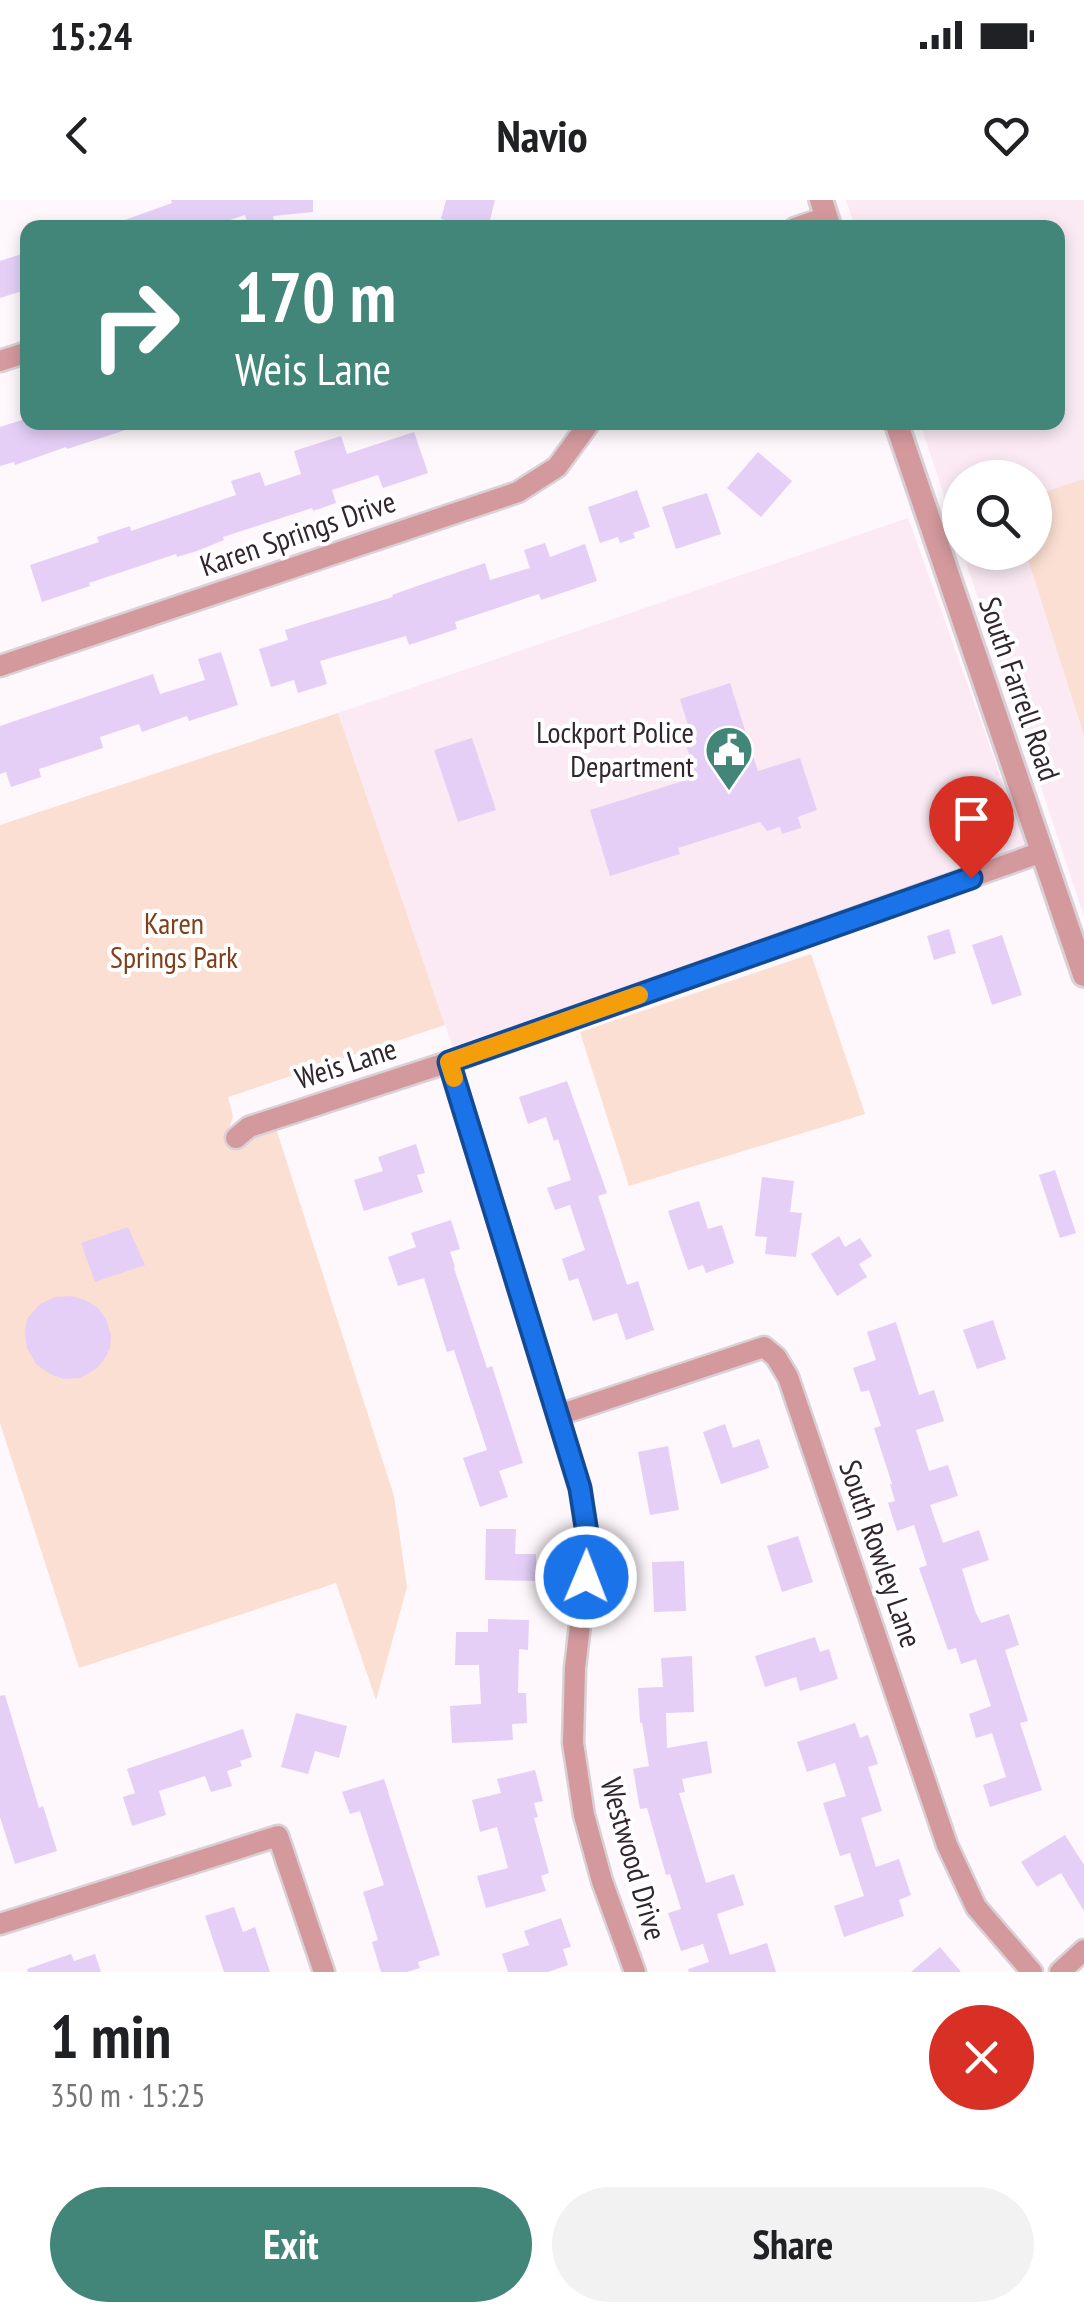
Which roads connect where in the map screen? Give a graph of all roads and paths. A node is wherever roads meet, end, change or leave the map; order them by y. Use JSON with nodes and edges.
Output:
{"nodes":[{"id":1,"x":584,"y":430,"type":"edge"},
{"id":2,"x":899,"y":430,"type":"edge"},
{"id":3,"x":0,"y":666,"type":"edge"},
{"id":4,"x":1042,"y":852,"type":"junction"},
{"id":5,"x":1084,"y":975,"type":"edge"},
{"id":6,"x":449,"y":1062,"type":"junction"},
{"id":7,"x":236,"y":1138,"type":"dead end"},
{"id":8,"x":559,"y":1415,"type":"junction"},
{"id":9,"x":0,"y":1924,"type":"edge"},
{"id":10,"x":1084,"y":1950,"type":"edge"},
{"id":11,"x":324,"y":1972,"type":"edge"},
{"id":12,"x":635,"y":1972,"type":"edge"},
{"id":13,"x":1032,"y":1972,"type":"edge"},
{"id":14,"x":1060,"y":1972,"type":"edge"}],
"edges":[{"from":1,"to":3,"type":"street","name":"Karen Springs Drive"},
{"from":2,"to":4,"type":"street","name":"South Farrell Road"},
{"from":4,"to":5,"type":"street","name":"South Farrell Road"},
{"from":4,"to":6,"type":"street","name":"Weis Lane"},
{"from":6,"to":7,"type":"street","name":"Weis Lane"},
{"from":6,"to":8,"type":"street","name":"Westwood Drive"},
{"from":8,"to":12,"type":"street","name":"Westwood Drive"},
{"from":8,"to":13,"type":"street","name":"South Rowley Lane"},
{"from":9,"to":11,"type":"street"},
{"from":10,"to":14,"type":"street"}]}
